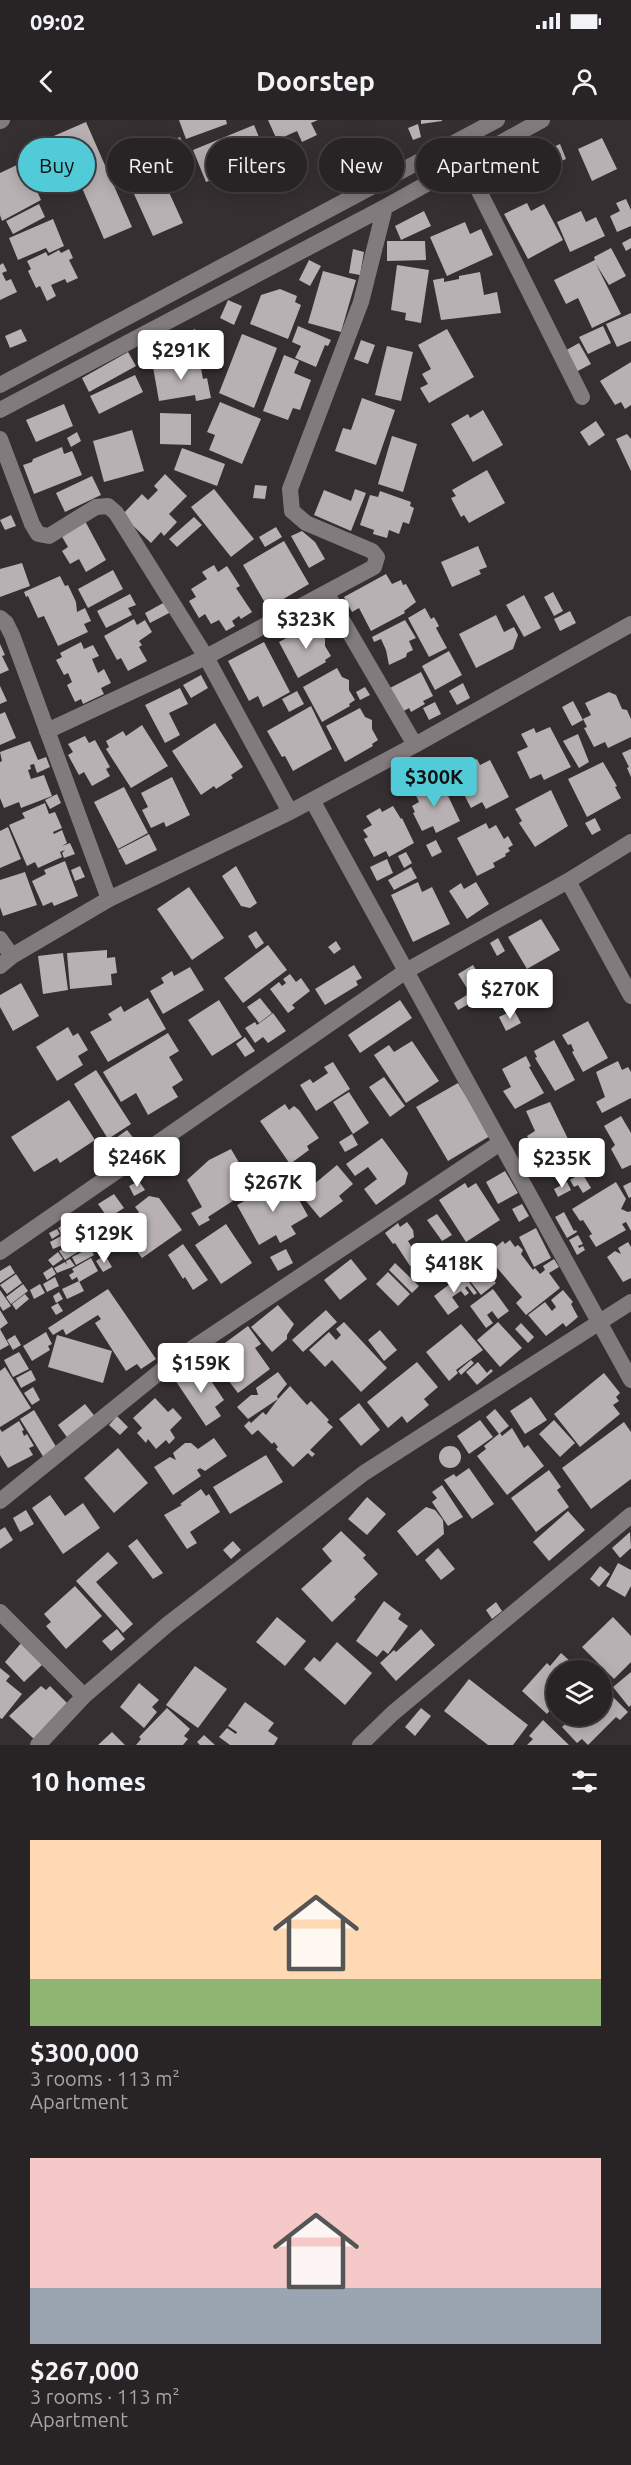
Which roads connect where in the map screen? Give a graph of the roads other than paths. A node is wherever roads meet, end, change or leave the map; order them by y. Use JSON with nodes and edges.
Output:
{"nodes":[{"id":1,"x":497,"y":120,"type":"edge"},
{"id":2,"x":542,"y":120,"type":"edge"},
{"id":3,"x":510,"y":138,"type":"edge"},
{"id":4,"x":416,"y":190,"type":"edge"},
{"id":5,"x":480,"y":192,"type":"edge"},
{"id":6,"x":385,"y":207,"type":"junction"},
{"id":7,"x":0,"y":385,"type":"edge"},
{"id":8,"x":582,"y":397,"type":"dead end"},
{"id":9,"x":0,"y":410,"type":"edge"},
{"id":10,"x":0,"y":439,"type":"edge"},
{"id":11,"x":327,"y":594,"type":"junction"},
{"id":12,"x":0,"y":618,"type":"edge"},
{"id":13,"x":631,"y":624,"type":"edge"},
{"id":14,"x":206,"y":657,"type":"junction"},
{"id":15,"x":47,"y":731,"type":"junction"},
{"id":16,"x":416,"y":745,"type":"junction"},
{"id":17,"x":312,"y":800,"type":"junction"},
{"id":18,"x":290,"y":812,"type":"junction"},
{"id":19,"x":631,"y":842,"type":"edge"},
{"id":20,"x":568,"y":881,"type":"junction"},
{"id":21,"x":109,"y":899,"type":"junction"},
{"id":22,"x":0,"y":939,"type":"edge"},
{"id":23,"x":6,"y":961,"type":"edge"},
{"id":24,"x":406,"y":971,"type":"junction"},
{"id":25,"x":631,"y":996,"type":"edge"},
{"id":26,"x":501,"y":1143,"type":"junction"},
{"id":27,"x":0,"y":1252,"type":"edge"},
{"id":28,"x":631,"y":1302,"type":"edge"},
{"id":29,"x":598,"y":1322,"type":"junction"},
{"id":30,"x":631,"y":1380,"type":"edge"},
{"id":31,"x":0,"y":1501,"type":"edge"},
{"id":32,"x":631,"y":1515,"type":"edge"},
{"id":33,"x":0,"y":1612,"type":"edge"},
{"id":34,"x":84,"y":1696,"type":"junction"},
{"id":35,"x":38,"y":1745,"type":"edge"},
{"id":36,"x":360,"y":1745,"type":"edge"}],
"edges":[{"from":1,"to":7,"type":"street"},
{"from":2,"to":3,"type":"street"},
{"from":4,"to":6,"type":"street"},
{"from":5,"to":8,"type":"street"},
{"from":6,"to":9,"type":"street"},
{"from":6,"to":11,"type":"street"},
{"from":10,"to":14,"type":"street"},
{"from":11,"to":14,"type":"street"},
{"from":11,"to":16,"type":"street"},
{"from":12,"to":15,"type":"street"},
{"from":13,"to":16,"type":"street"},
{"from":14,"to":15,"type":"street"},
{"from":14,"to":18,"type":"street"},
{"from":15,"to":21,"type":"street"},
{"from":16,"to":17,"type":"street"},
{"from":17,"to":18,"type":"street"},
{"from":17,"to":24,"type":"street"},
{"from":18,"to":21,"type":"street"},
{"from":19,"to":20,"type":"street"},
{"from":20,"to":24,"type":"street"},
{"from":20,"to":25,"type":"street"},
{"from":21,"to":23,"type":"street"},
{"from":22,"to":23,"type":"street"},
{"from":24,"to":26,"type":"street"},
{"from":24,"to":27,"type":"street"},
{"from":26,"to":29,"type":"street"},
{"from":26,"to":31,"type":"street"},
{"from":28,"to":29,"type":"street"},
{"from":29,"to":30,"type":"street"},
{"from":29,"to":34,"type":"street"},
{"from":32,"to":36,"type":"street"},
{"from":33,"to":34,"type":"street"},
{"from":34,"to":35,"type":"street"}]}
